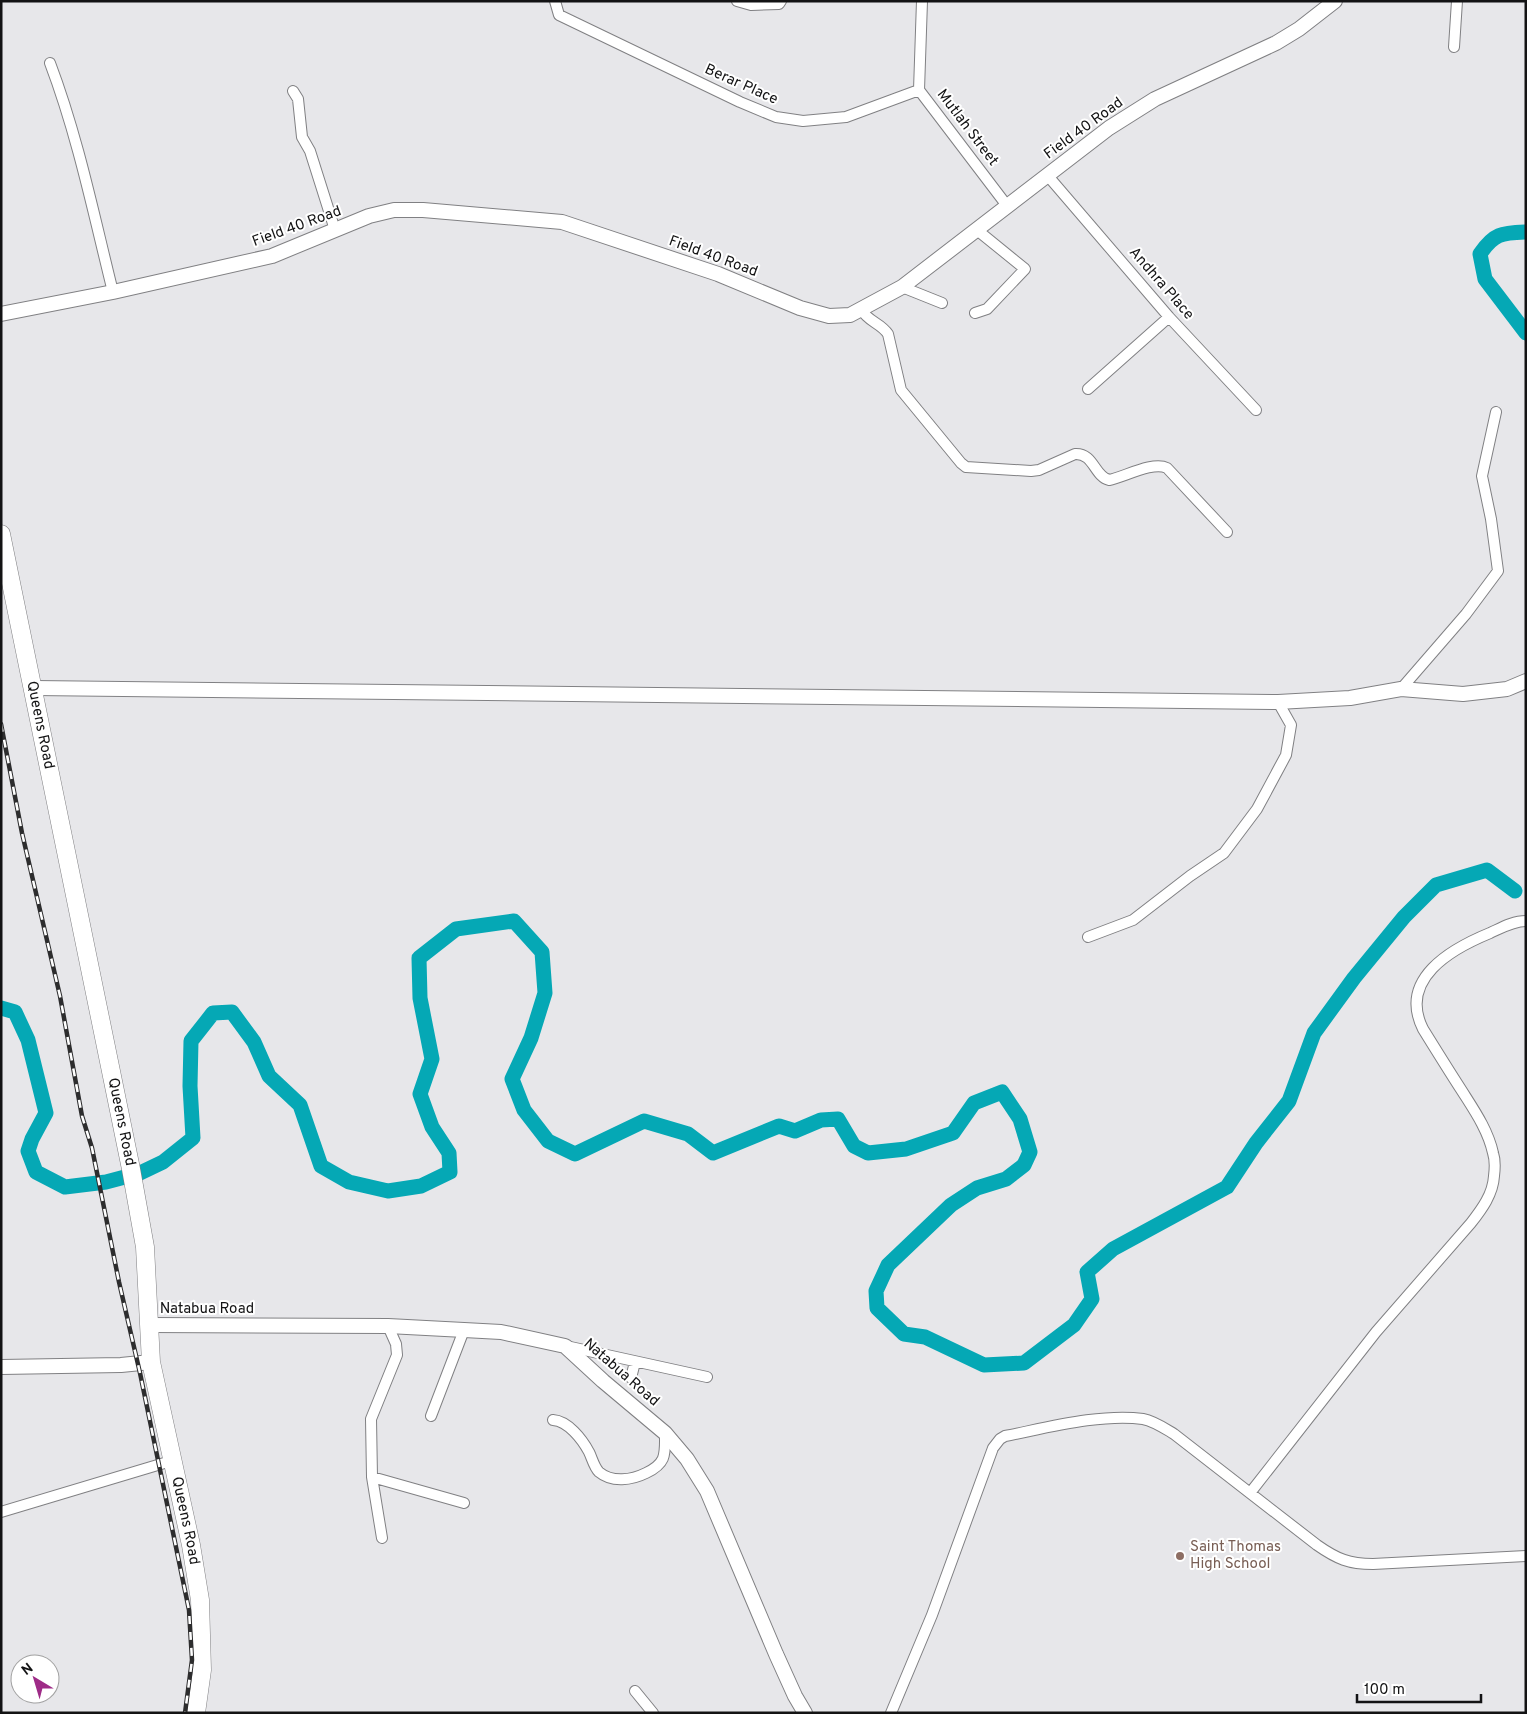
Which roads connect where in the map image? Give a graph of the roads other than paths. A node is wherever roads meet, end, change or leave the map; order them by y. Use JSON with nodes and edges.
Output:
{"nodes":[{"id":1,"x":555,"y":1,"type":"edge"},
{"id":2,"x":737,"y":1,"type":"edge"},
{"id":3,"x":781,"y":1,"type":"edge"},
{"id":4,"x":922,"y":1,"type":"edge"},
{"id":5,"x":1335,"y":1,"type":"edge"},
{"id":6,"x":1457,"y":1,"type":"edge"},
{"id":7,"x":1454,"y":47,"type":"dead end"},
{"id":8,"x":50,"y":63,"type":"dead end"},
{"id":9,"x":293,"y":90,"type":"dead end"},
{"id":10,"x":920,"y":90,"type":"junction"},
{"id":11,"x":1048,"y":176,"type":"junction"},
{"id":12,"x":1008,"y":207,"type":"junction"},
{"id":13,"x":335,"y":230,"type":"junction"},
{"id":14,"x":977,"y":230,"type":"junction"},
{"id":15,"x":902,"y":287,"type":"junction"},
{"id":16,"x":113,"y":292,"type":"junction"},
{"id":17,"x":942,"y":303,"type":"dead end"},
{"id":18,"x":862,"y":310,"type":"junction"},
{"id":19,"x":975,"y":313,"type":"dead end"},
{"id":20,"x":1,"y":314,"type":"edge"},
{"id":21,"x":1169,"y":317,"type":"junction"},
{"id":22,"x":1088,"y":389,"type":"dead end"},
{"id":23,"x":1256,"y":410,"type":"dead end"},
{"id":24,"x":1496,"y":412,"type":"dead end"},
{"id":25,"x":1227,"y":532,"type":"dead end"},
{"id":26,"x":1,"y":534,"type":"edge"},
{"id":27,"x":1526,"y":681,"type":"edge"},
{"id":28,"x":34,"y":688,"type":"junction"},
{"id":29,"x":1401,"y":689,"type":"junction"},
{"id":30,"x":1278,"y":702,"type":"junction"},
{"id":31,"x":1526,"y":921,"type":"edge"},
{"id":32,"x":1088,"y":937,"type":"dead end"},
{"id":33,"x":150,"y":1325,"type":"junction"},
{"id":34,"x":388,"y":1326,"type":"junction"},
{"id":35,"x":464,"y":1330,"type":"junction"},
{"id":36,"x":565,"y":1346,"type":"junction"},
{"id":37,"x":151,"y":1362,"type":"junction"},
{"id":38,"x":636,"y":1362,"type":"junction"},
{"id":39,"x":1,"y":1367,"type":"edge"},
{"id":40,"x":707,"y":1377,"type":"dead end"},
{"id":41,"x":631,"y":1378,"type":"dead end"},
{"id":42,"x":431,"y":1416,"type":"dead end"},
{"id":43,"x":552,"y":1420,"type":"dead end"},
{"id":44,"x":665,"y":1433,"type":"junction"},
{"id":45,"x":171,"y":1461,"type":"junction"},
{"id":46,"x":372,"y":1476,"type":"junction"},
{"id":47,"x":1250,"y":1493,"type":"junction"},
{"id":48,"x":464,"y":1503,"type":"dead end"},
{"id":49,"x":1,"y":1512,"type":"edge"},
{"id":50,"x":382,"y":1538,"type":"dead end"},
{"id":51,"x":1526,"y":1556,"type":"edge"},
{"id":52,"x":635,"y":1691,"type":"dead end"},
{"id":53,"x":196,"y":1713,"type":"edge"},
{"id":54,"x":653,"y":1713,"type":"edge"},
{"id":55,"x":805,"y":1713,"type":"edge"},
{"id":56,"x":891,"y":1713,"type":"edge"}],
"edges":[{"from":1,"to":10,"type":"street","name":"Berar Place"},
{"from":2,"to":3,"type":"street"},
{"from":4,"to":10,"type":"street","name":"Mutlah Street"},
{"from":5,"to":11,"type":"street","name":"Field 40 Road"},
{"from":6,"to":7,"type":"street"},
{"from":8,"to":16,"type":"street"},
{"from":9,"to":13,"type":"street"},
{"from":10,"to":12,"type":"street","name":"Mutlah Street"},
{"from":11,"to":12,"type":"street","name":"Field 40 Road"},
{"from":11,"to":21,"type":"street","name":"Andhra Place"},
{"from":12,"to":14,"type":"street","name":"Field 40 Road"},
{"from":13,"to":16,"type":"street","name":"Field 40 Road"},
{"from":13,"to":18,"type":"street","name":"Field 40 Road"},
{"from":14,"to":15,"type":"street","name":"Field 40 Road"},
{"from":14,"to":19,"type":"street"},
{"from":15,"to":17,"type":"street"},
{"from":15,"to":18,"type":"street","name":"Field 40 Road"},
{"from":16,"to":20,"type":"street","name":"Field 40 Road"},
{"from":18,"to":25,"type":"street"},
{"from":21,"to":22,"type":"street"},
{"from":21,"to":23,"type":"street","name":"Andhra Place"},
{"from":24,"to":29,"type":"street"},
{"from":26,"to":28,"type":"highway","name":"Queens Road"},
{"from":27,"to":29,"type":"street"},
{"from":28,"to":30,"type":"street"},
{"from":28,"to":33,"type":"highway","name":"Queens Road"},
{"from":29,"to":30,"type":"street"},
{"from":30,"to":32,"type":"street"},
{"from":31,"to":47,"type":"street"},
{"from":33,"to":34,"type":"street","name":"Natabua Road"},
{"from":33,"to":37,"type":"highway","name":"Queens Road"},
{"from":34,"to":35,"type":"street","name":"Natabua Road"},
{"from":34,"to":46,"type":"street"},
{"from":35,"to":36,"type":"street","name":"Natabua Road"},
{"from":35,"to":42,"type":"street"},
{"from":36,"to":38,"type":"street"},
{"from":36,"to":44,"type":"street","name":"Natabua Road"},
{"from":37,"to":39,"type":"street"},
{"from":37,"to":45,"type":"highway","name":"Queens Road"},
{"from":38,"to":40,"type":"street"},
{"from":38,"to":41,"type":"street"},
{"from":43,"to":44,"type":"street"},
{"from":44,"to":55,"type":"street","name":"Natabua Road"},
{"from":45,"to":49,"type":"street"},
{"from":45,"to":53,"type":"highway","name":"Queens Road"},
{"from":46,"to":48,"type":"street"},
{"from":46,"to":50,"type":"street"},
{"from":47,"to":51,"type":"street"},
{"from":47,"to":56,"type":"street"},
{"from":52,"to":54,"type":"street"}]}
